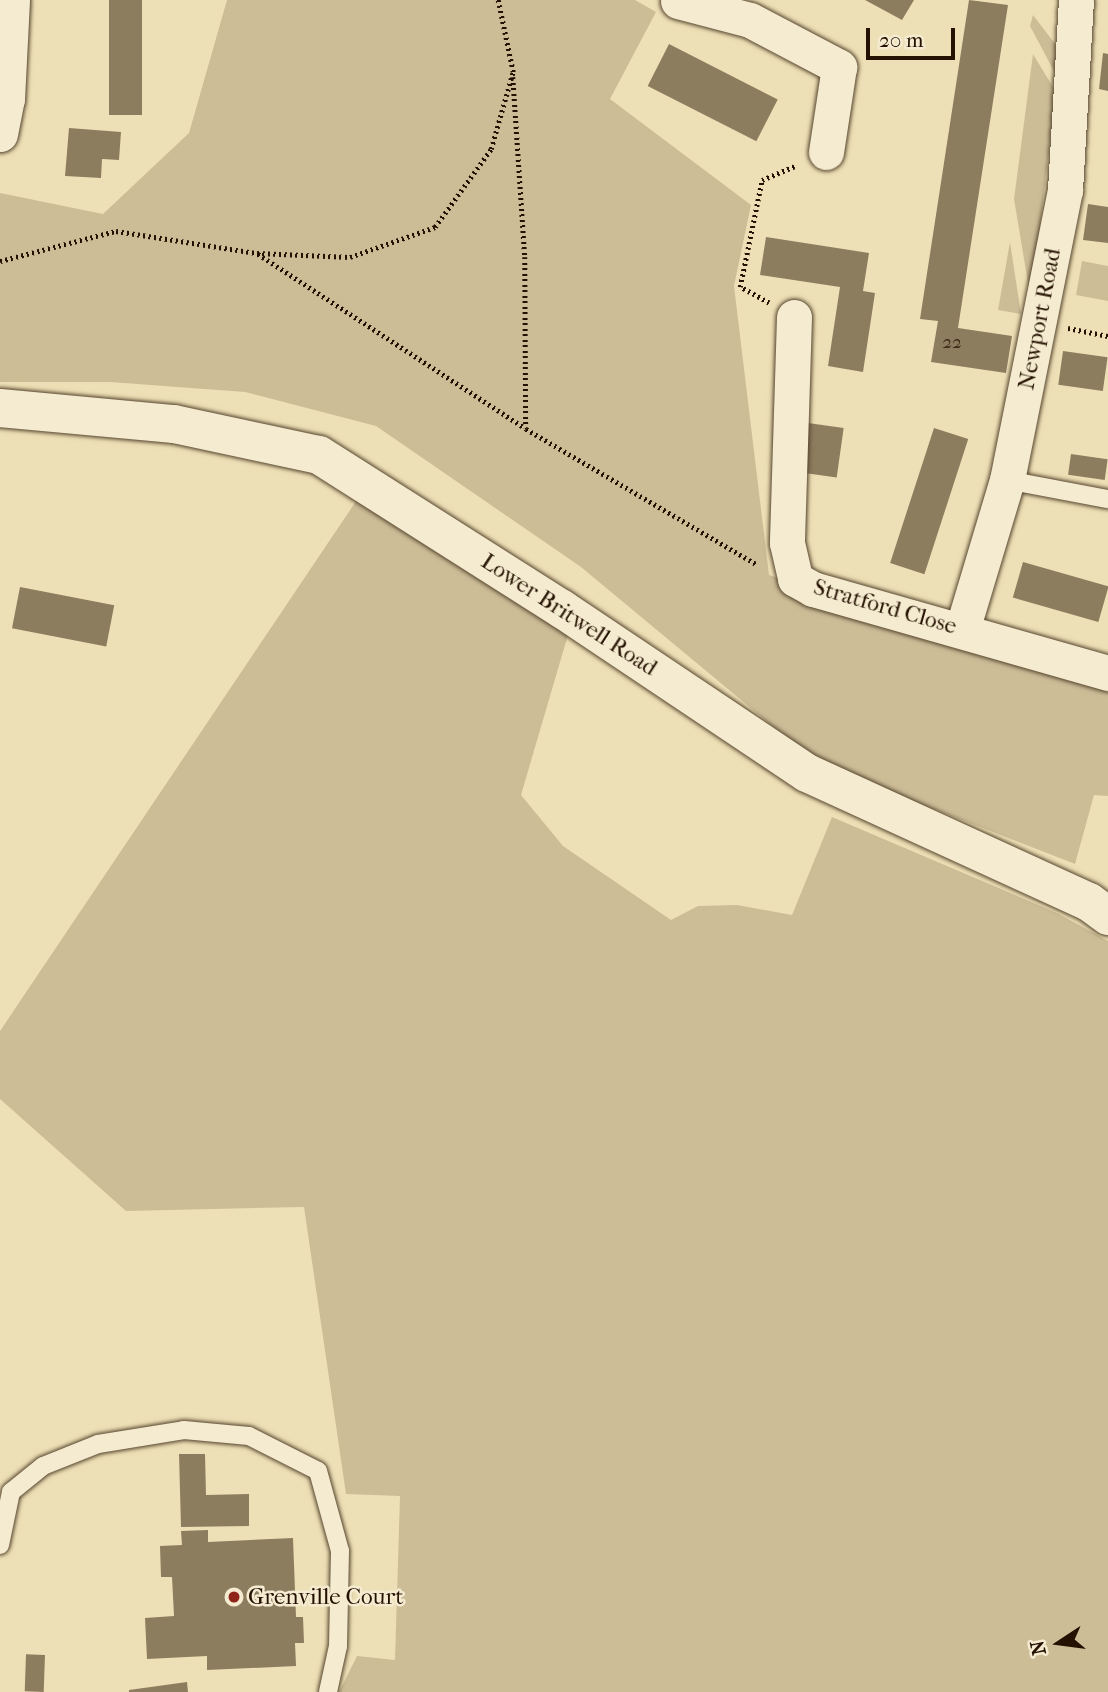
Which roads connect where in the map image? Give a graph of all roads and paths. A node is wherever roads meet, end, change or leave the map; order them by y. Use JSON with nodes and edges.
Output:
{"nodes":[{"id":1,"x":12,"y":0,"type":"edge"},
{"id":2,"x":498,"y":0,"type":"edge"},
{"id":3,"x":1076,"y":0,"type":"edge"},
{"id":4,"x":678,"y":1,"type":"edge"},
{"id":5,"x":718,"y":5,"type":"edge"},
{"id":6,"x":513,"y":72,"type":"junction"},
{"id":7,"x":0,"y":134,"type":"edge"},
{"id":8,"x":825,"y":152,"type":"joint"},
{"id":9,"x":257,"y":253,"type":"junction"},
{"id":10,"x":0,"y":261,"type":"edge"},
{"id":11,"x":794,"y":317,"type":"joint"},
{"id":12,"x":1040,"y":322,"type":"junction"},
{"id":13,"x":1108,"y":336,"type":"edge"},
{"id":14,"x":0,"y":408,"type":"edge"},
{"id":15,"x":526,"y":429,"type":"junction"},
{"id":16,"x":1007,"y":480,"type":"junction"},
{"id":17,"x":1108,"y":499,"type":"edge"},
{"id":18,"x":795,"y":579,"type":"junction"},
{"id":19,"x":962,"y":630,"type":"junction"},
{"id":20,"x":1108,"y":673,"type":"edge"},
{"id":21,"x":1108,"y":916,"type":"edge"},
{"id":22,"x":0,"y":1545,"type":"edge"},
{"id":23,"x":328,"y":1692,"type":"edge"}],
"edges":[{"from":1,"to":7,"type":"street"},
{"from":2,"to":6,"type":"path"},
{"from":3,"to":12,"type":"street","name":"Newport Road"},
{"from":4,"to":5,"type":"street"},
{"from":5,"to":8,"type":"street"},
{"from":6,"to":9,"type":"path"},
{"from":6,"to":15,"type":"path"},
{"from":8,"to":11,"type":"path"},
{"from":9,"to":10,"type":"path"},
{"from":9,"to":15,"type":"path"},
{"from":11,"to":18,"type":"street","name":"Stratford Close"},
{"from":12,"to":13,"type":"path"},
{"from":12,"to":16,"type":"street","name":"Newport Road"},
{"from":14,"to":21,"type":"street","name":"Lower Britwell Road"},
{"from":15,"to":18,"type":"path"},
{"from":16,"to":17,"type":"lane"},
{"from":16,"to":19,"type":"street","name":"Newport Road"},
{"from":18,"to":19,"type":"street","name":"Stratford Close"},
{"from":19,"to":20,"type":"street","name":"Stratford Close"},
{"from":22,"to":23,"type":"lane"}]}
